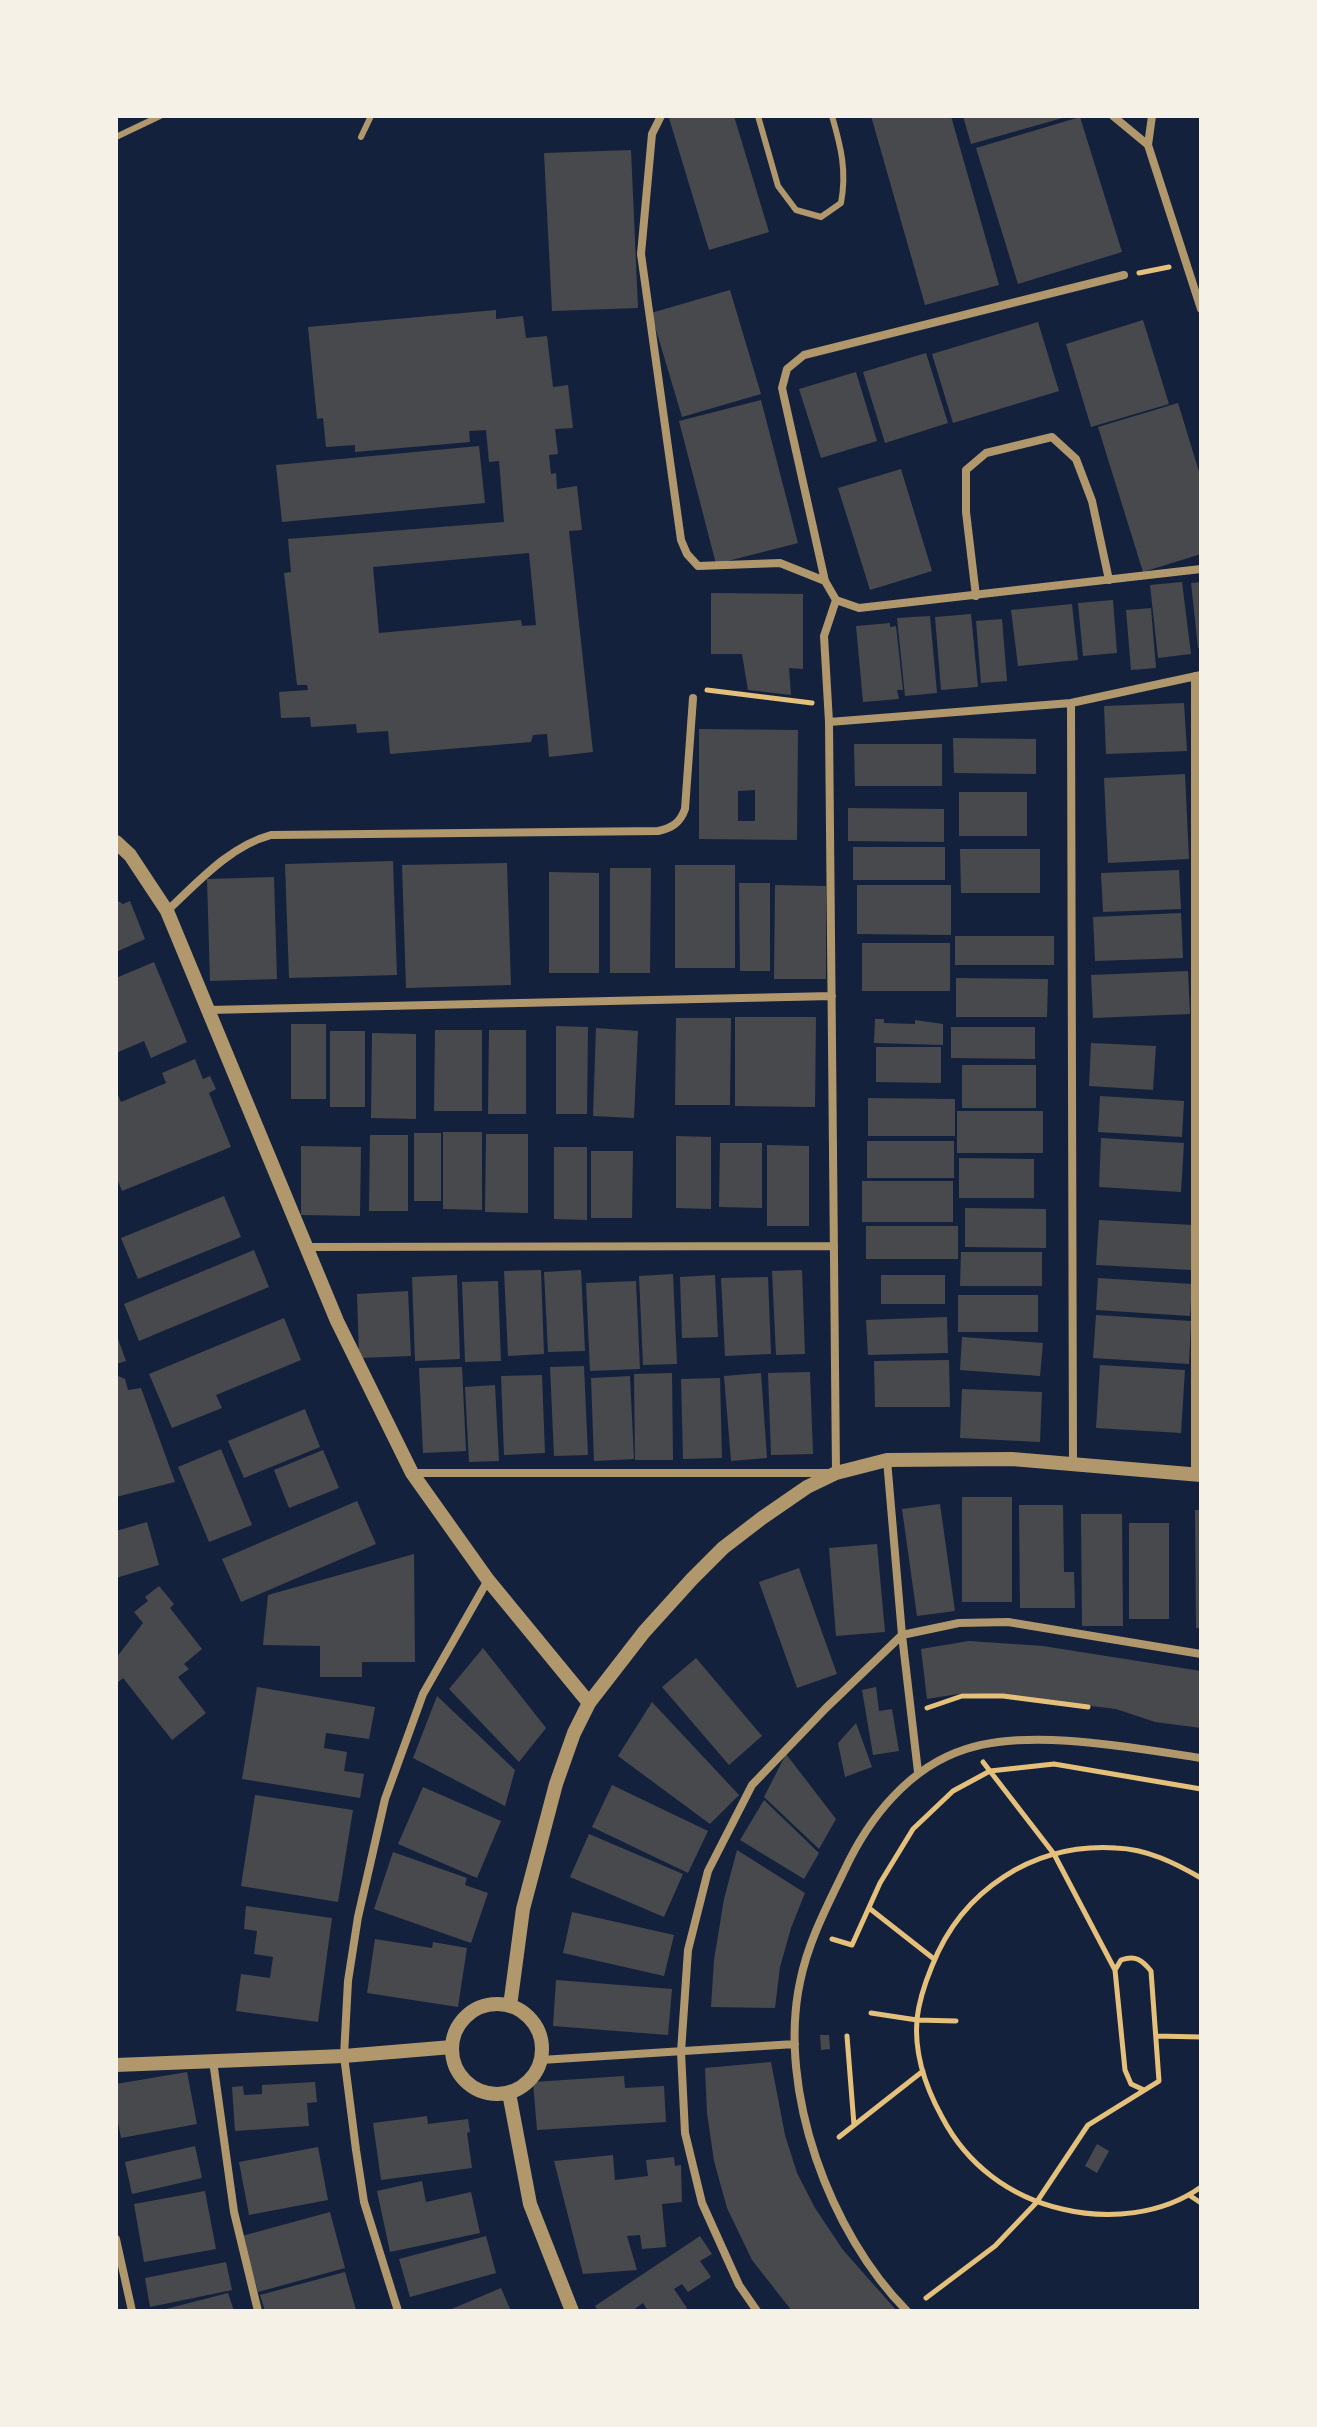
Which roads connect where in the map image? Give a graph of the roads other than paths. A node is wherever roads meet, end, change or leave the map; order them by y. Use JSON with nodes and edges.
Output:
{"nodes":[{"id":1,"x":160,"y":116,"type":"edge"},
{"id":2,"x":371,"y":116,"type":"edge"},
{"id":3,"x":661,"y":116,"type":"edge"},
{"id":4,"x":758,"y":116,"type":"edge"},
{"id":5,"x":832,"y":116,"type":"edge"},
{"id":6,"x":1113,"y":116,"type":"edge"},
{"id":7,"x":1152,"y":116,"type":"edge"},
{"id":8,"x":116,"y":137,"type":"edge"},
{"id":9,"x":361,"y":137,"type":"dead end"},
{"id":10,"x":1148,"y":145,"type":"junction"},
{"id":11,"x":1124,"y":275,"type":"road end"},
{"id":12,"x":1201,"y":309,"type":"edge"},
{"id":13,"x":1201,"y":569,"type":"edge"},
{"id":14,"x":1109,"y":580,"type":"junction"},
{"id":15,"x":825,"y":581,"type":"junction"},
{"id":16,"x":976,"y":596,"type":"junction"},
{"id":17,"x":836,"y":600,"type":"junction"},
{"id":18,"x":1198,"y":676,"type":"edge"},
{"id":19,"x":693,"y":698,"type":"road end"},
{"id":20,"x":1071,"y":703,"type":"junction"},
{"id":21,"x":829,"y":722,"type":"junction"},
{"id":22,"x":116,"y":842,"type":"edge"},
{"id":23,"x":167,"y":911,"type":"junction"},
{"id":24,"x":832,"y":996,"type":"junction"},
{"id":25,"x":208,"y":1010,"type":"junction"},
{"id":26,"x":834,"y":1246,"type":"junction"},
{"id":27,"x":306,"y":1247,"type":"junction"},
{"id":28,"x":887,"y":1460,"type":"junction"},
{"id":29,"x":1073,"y":1462,"type":"junction"},
{"id":30,"x":412,"y":1473,"type":"junction"},
{"id":31,"x":836,"y":1473,"type":"junction"},
{"id":32,"x":1198,"y":1474,"type":"edge"},
{"id":33,"x":488,"y":1580,"type":"junction"},
{"id":34,"x":902,"y":1635,"type":"junction"},
{"id":35,"x":1201,"y":1654,"type":"edge"},
{"id":36,"x":589,"y":1703,"type":"junction"},
{"id":37,"x":1201,"y":1758,"type":"edge"},
{"id":38,"x":918,"y":1772,"type":"junction"},
{"id":39,"x":510,"y":2006,"type":"junction"},
{"id":40,"x":795,"y":2044,"type":"junction"},
{"id":41,"x":452,"y":2047,"type":"junction"},
{"id":42,"x":681,"y":2052,"type":"junction"},
{"id":43,"x":344,"y":2056,"type":"junction"},
{"id":44,"x":541,"y":2060,"type":"junction"},
{"id":45,"x":213,"y":2061,"type":"junction"},
{"id":46,"x":116,"y":2065,"type":"edge"},
{"id":47,"x":509,"y":2093,"type":"junction"},
{"id":48,"x":116,"y":2239,"type":"edge"},
{"id":49,"x":128,"y":2294,"type":"junction"},
{"id":50,"x":116,"y":2298,"type":"edge"},
{"id":51,"x":132,"y":2311,"type":"edge"},
{"id":52,"x":258,"y":2311,"type":"edge"},
{"id":53,"x":398,"y":2311,"type":"edge"},
{"id":54,"x":572,"y":2311,"type":"edge"},
{"id":55,"x":757,"y":2311,"type":"edge"},
{"id":56,"x":907,"y":2311,"type":"edge"}],
"edges":[{"from":1,"to":8,"type":"lane"},
{"from":2,"to":9,"type":"lane"},
{"from":3,"to":15,"type":"street"},
{"from":4,"to":5,"type":"lane"},
{"from":6,"to":10,"type":"street"},
{"from":7,"to":10,"type":"street"},
{"from":10,"to":12,"type":"street"},
{"from":11,"to":15,"type":"street"},
{"from":13,"to":14,"type":"street"},
{"from":14,"to":16,"type":"street"},
{"from":14,"to":16,"type":"street"},
{"from":15,"to":17,"type":"street"},
{"from":16,"to":17,"type":"street"},
{"from":17,"to":21,"type":"street"},
{"from":18,"to":20,"type":"street"},
{"from":18,"to":32,"type":"street"},
{"from":19,"to":23,"type":"street"},
{"from":20,"to":21,"type":"street"},
{"from":20,"to":29,"type":"street"},
{"from":21,"to":24,"type":"street"},
{"from":22,"to":23,"type":"street"},
{"from":23,"to":25,"type":"street"},
{"from":24,"to":25,"type":"street"},
{"from":24,"to":26,"type":"street"},
{"from":25,"to":27,"type":"street"},
{"from":26,"to":27,"type":"street"},
{"from":26,"to":31,"type":"street"},
{"from":27,"to":30,"type":"street"},
{"from":28,"to":29,"type":"street"},
{"from":28,"to":31,"type":"street"},
{"from":28,"to":34,"type":"street"},
{"from":29,"to":32,"type":"street"},
{"from":30,"to":31,"type":"street"},
{"from":30,"to":33,"type":"street"},
{"from":31,"to":36,"type":"street"},
{"from":33,"to":36,"type":"street"},
{"from":33,"to":43,"type":"street"},
{"from":34,"to":35,"type":"street"},
{"from":34,"to":38,"type":"street"},
{"from":34,"to":42,"type":"street"},
{"from":36,"to":39,"type":"street"},
{"from":37,"to":38,"type":"street"},
{"from":38,"to":40,"type":"street"},
{"from":39,"to":41,"type":"street"},
{"from":39,"to":44,"type":"street"},
{"from":40,"to":42,"type":"street"},
{"from":40,"to":56,"type":"street"},
{"from":41,"to":43,"type":"street"},
{"from":41,"to":47,"type":"street"},
{"from":42,"to":44,"type":"street"},
{"from":42,"to":55,"type":"street"},
{"from":43,"to":45,"type":"street"},
{"from":43,"to":53,"type":"street"},
{"from":44,"to":47,"type":"street"},
{"from":45,"to":46,"type":"street"},
{"from":45,"to":52,"type":"street"},
{"from":47,"to":54,"type":"street"},
{"from":48,"to":49,"type":"street"},
{"from":49,"to":50,"type":"street"},
{"from":49,"to":51,"type":"street"}]}
